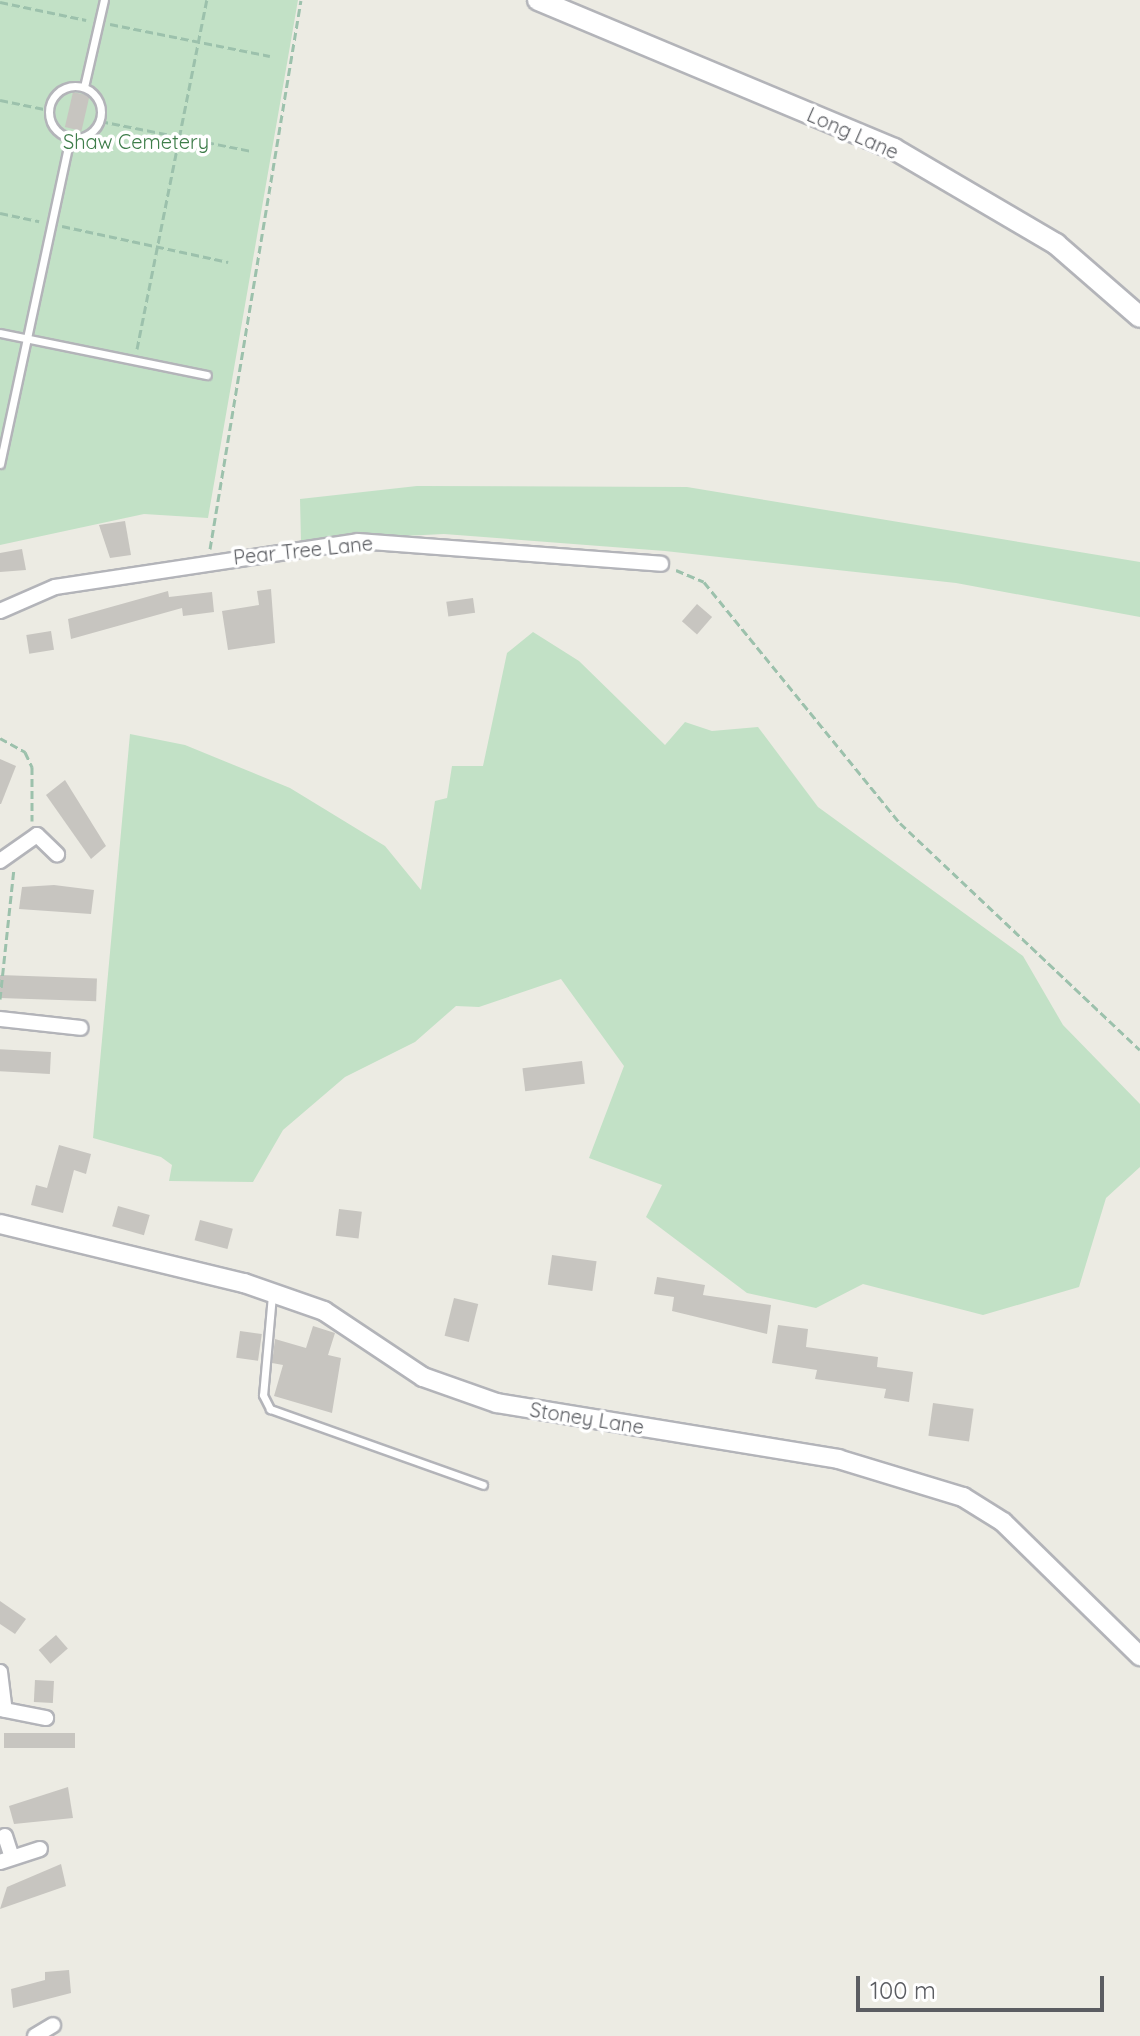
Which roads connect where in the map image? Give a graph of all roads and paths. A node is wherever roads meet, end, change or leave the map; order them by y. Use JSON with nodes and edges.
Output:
{"nodes":[{"id":1,"x":104,"y":0,"type":"edge"},
{"id":2,"x":207,"y":0,"type":"edge"},
{"id":3,"x":301,"y":0,"type":"edge"},
{"id":4,"x":538,"y":0,"type":"edge"},
{"id":5,"x":0,"y":2,"type":"edge"},
{"id":6,"x":99,"y":22,"type":"junction"},
{"id":7,"x":199,"y":43,"type":"junction"},
{"id":8,"x":270,"y":56,"type":"dead end"},
{"id":9,"x":84,"y":87,"type":"junction"},
{"id":10,"x":0,"y":100,"type":"edge"},
{"id":11,"x":49,"y":110,"type":"junction"},
{"id":12,"x":100,"y":121,"type":"junction"},
{"id":13,"x":180,"y":137,"type":"junction"},
{"id":14,"x":70,"y":138,"type":"junction"},
{"id":15,"x":252,"y":151,"type":"dead end"},
{"id":16,"x":0,"y":213,"type":"edge"},
{"id":17,"x":50,"y":224,"type":"junction"},
{"id":18,"x":158,"y":247,"type":"junction"},
{"id":19,"x":228,"y":262,"type":"dead end"},
{"id":20,"x":1140,"y":317,"type":"edge"},
{"id":21,"x":0,"y":333,"type":"edge"},
{"id":22,"x":23,"y":338,"type":"junction"},
{"id":23,"x":135,"y":360,"type":"junction"},
{"id":24,"x":207,"y":375,"type":"dead end"},
{"id":25,"x":0,"y":464,"type":"edge"},
{"id":26,"x":208,"y":561,"type":"junction"},
{"id":27,"x":661,"y":564,"type":"joint"},
{"id":28,"x":1,"y":608,"type":"edge"},
{"id":29,"x":0,"y":738,"type":"edge"},
{"id":30,"x":37,"y":835,"type":"junction"},
{"id":31,"x":16,"y":853,"type":"junction"},
{"id":32,"x":57,"y":854,"type":"dead end"},
{"id":33,"x":0,"y":861,"type":"edge"},
{"id":34,"x":0,"y":999,"type":"edge"},
{"id":35,"x":0,"y":1019,"type":"edge"},
{"id":36,"x":81,"y":1028,"type":"dead end"},
{"id":37,"x":1140,"y":1050,"type":"edge"},
{"id":38,"x":0,"y":1224,"type":"edge"},
{"id":39,"x":273,"y":1293,"type":"junction"},
{"id":40,"x":483,"y":1485,"type":"dead end"},
{"id":41,"x":1140,"y":1656,"type":"edge"},
{"id":42,"x":0,"y":1672,"type":"edge"},
{"id":43,"x":2,"y":1710,"type":"edge"},
{"id":44,"x":46,"y":1718,"type":"dead end"},
{"id":45,"x":5,"y":1836,"type":"dead end"},
{"id":46,"x":40,"y":1849,"type":"dead end"},
{"id":47,"x":5,"y":1859,"type":"edge"},
{"id":48,"x":53,"y":2025,"type":"dead end"},
{"id":49,"x":35,"y":2036,"type":"edge"}],
"edges":[{"from":1,"to":6,"type":"lane"},
{"from":2,"to":7,"type":"path"},
{"from":3,"to":26,"type":"path"},
{"from":4,"to":20,"type":"main road","name":"Long Lane"},
{"from":5,"to":6,"type":"path"},
{"from":6,"to":7,"type":"path"},
{"from":6,"to":9,"type":"lane"},
{"from":7,"to":8,"type":"path"},
{"from":7,"to":13,"type":"path"},
{"from":9,"to":11,"type":"lane"},
{"from":9,"to":12,"type":"lane"},
{"from":10,"to":11,"type":"path"},
{"from":11,"to":14,"type":"lane"},
{"from":12,"to":13,"type":"path"},
{"from":12,"to":14,"type":"lane"},
{"from":13,"to":15,"type":"path"},
{"from":13,"to":18,"type":"path"},
{"from":14,"to":17,"type":"lane"},
{"from":16,"to":17,"type":"path"},
{"from":17,"to":18,"type":"path"},
{"from":17,"to":22,"type":"lane"},
{"from":18,"to":19,"type":"path"},
{"from":18,"to":23,"type":"path"},
{"from":21,"to":22,"type":"lane"},
{"from":22,"to":23,"type":"lane"},
{"from":22,"to":25,"type":"lane"},
{"from":23,"to":24,"type":"lane"},
{"from":26,"to":27,"type":"street","name":"Pear Tree Lane"},
{"from":26,"to":28,"type":"street","name":"Pear Tree Lane"},
{"from":27,"to":37,"type":"path"},
{"from":29,"to":30,"type":"path"},
{"from":30,"to":31,"type":"street"},
{"from":30,"to":32,"type":"street"},
{"from":31,"to":33,"type":"street"},
{"from":31,"to":34,"type":"path"},
{"from":35,"to":36,"type":"street"},
{"from":38,"to":39,"type":"street","name":"Stoney Lane"},
{"from":39,"to":40,"type":"lane"},
{"from":39,"to":41,"type":"street","name":"Stoney Lane"},
{"from":42,"to":43,"type":"street"},
{"from":43,"to":44,"type":"street"},
{"from":45,"to":47,"type":"street"},
{"from":46,"to":47,"type":"street"},
{"from":48,"to":49,"type":"street"}]}
